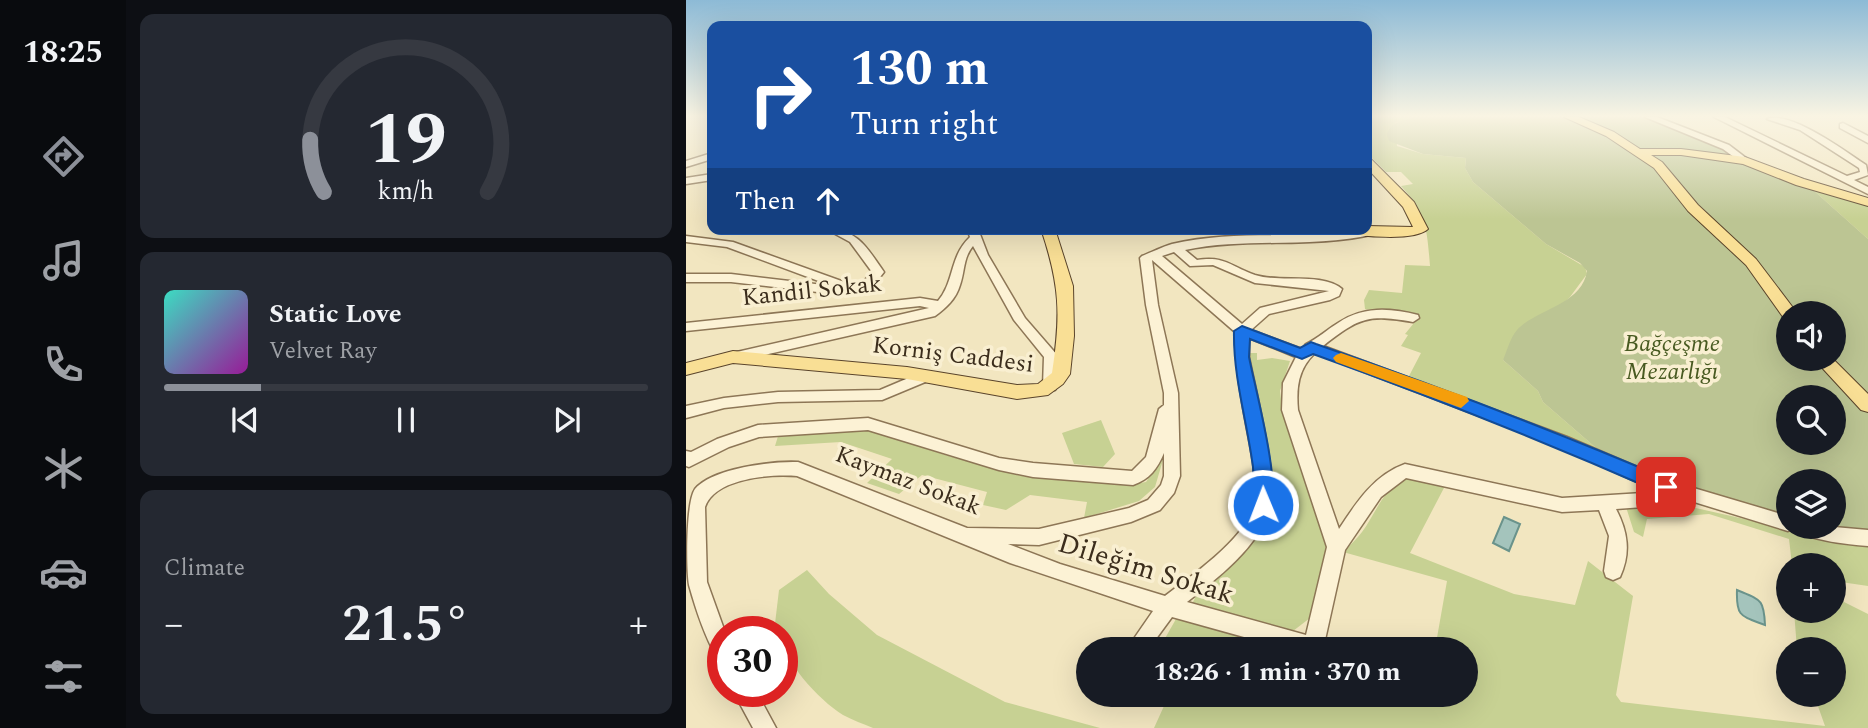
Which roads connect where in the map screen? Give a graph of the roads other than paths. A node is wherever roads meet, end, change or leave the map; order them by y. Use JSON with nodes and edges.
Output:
{"nodes":[{"id":1,"x":1731,"y":151,"type":"edge"},
{"id":2,"x":1789,"y":151,"type":"edge"},
{"id":3,"x":1839,"y":151,"type":"edge"},
{"id":4,"x":1640,"y":152,"type":"joint"},
{"id":5,"x":707,"y":158,"type":"edge"},
{"id":6,"x":701,"y":160,"type":"junction"},
{"id":7,"x":1745,"y":161,"type":"junction"},
{"id":8,"x":707,"y":163,"type":"edge"},
{"id":9,"x":686,"y":164,"type":"edge"},
{"id":10,"x":1372,"y":166,"type":"edge"},
{"id":11,"x":707,"y":178,"type":"edge"},
{"id":12,"x":1848,"y":179,"type":"junction"},
{"id":13,"x":686,"y":181,"type":"edge"},
{"id":14,"x":1868,"y":191,"type":"edge"},
{"id":15,"x":1868,"y":202,"type":"edge"},
{"id":16,"x":1372,"y":232,"type":"edge"},
{"id":17,"x":844,"y":235,"type":"edge"},
{"id":18,"x":858,"y":235,"type":"edge"},
{"id":19,"x":972,"y":235,"type":"edge"},
{"id":20,"x":974,"y":235,"type":"edge"},
{"id":21,"x":1050,"y":235,"type":"edge"},
{"id":22,"x":1353,"y":235,"type":"edge"},
{"id":23,"x":686,"y":239,"type":"edge"},
{"id":24,"x":854,"y":240,"type":"junction"},
{"id":25,"x":1175,"y":247,"type":"junction"},
{"id":26,"x":1153,"y":255,"type":"junction"},
{"id":27,"x":686,"y":278,"type":"edge"},
{"id":28,"x":854,"y":290,"type":"junction"},
{"id":29,"x":1780,"y":301,"type":"edge"},
{"id":30,"x":942,"y":306,"type":"junction"},
{"id":31,"x":1413,"y":318,"type":"dead end"},
{"id":32,"x":686,"y":327,"type":"edge"},
{"id":33,"x":1242,"y":331,"type":"junction"},
{"id":34,"x":1306,"y":351,"type":"junction"},
{"id":35,"x":733,"y":357,"type":"junction"},
{"id":36,"x":686,"y":369,"type":"edge"},
{"id":37,"x":1835,"y":371,"type":"edge"},
{"id":38,"x":925,"y":376,"type":"junction"},
{"id":39,"x":1050,"y":386,"type":"junction"},
{"id":40,"x":1171,"y":393,"type":"junction"},
{"id":41,"x":1868,"y":405,"type":"edge"},
{"id":42,"x":686,"y":412,"type":"edge"},
{"id":43,"x":686,"y":457,"type":"edge"},
{"id":44,"x":1697,"y":497,"type":"junction"},
{"id":45,"x":1604,"y":503,"type":"junction"},
{"id":46,"x":1776,"y":520,"type":"edge"},
{"id":47,"x":967,"y":536,"type":"junction"},
{"id":48,"x":1846,"y":536,"type":"edge"},
{"id":49,"x":1868,"y":538,"type":"edge"},
{"id":50,"x":1336,"y":547,"type":"junction"},
{"id":51,"x":1613,"y":570,"type":"dead end"},
{"id":52,"x":1169,"y":605,"type":"junction"},
{"id":53,"x":709,"y":616,"type":"edge"},
{"id":54,"x":1145,"y":637,"type":"edge"},
{"id":55,"x":1279,"y":637,"type":"edge"},
{"id":56,"x":1319,"y":637,"type":"edge"},
{"id":57,"x":753,"y":707,"type":"edge"},
{"id":58,"x":765,"y":728,"type":"edge"}],
"edges":[{"from":1,"to":7,"type":"street"},
{"from":2,"to":12,"type":"street"},
{"from":3,"to":12,"type":"street"},
{"from":4,"to":7,"type":"main road"},
{"from":4,"to":29,"type":"main road"},
{"from":5,"to":6,"type":"street"},
{"from":6,"to":8,"type":"street"},
{"from":6,"to":9,"type":"street"},
{"from":7,"to":15,"type":"main road"},
{"from":10,"to":16,"type":"main road"},
{"from":11,"to":13,"type":"street"},
{"from":12,"to":14,"type":"street"},
{"from":17,"to":24,"type":"street"},
{"from":18,"to":24,"type":"street"},
{"from":19,"to":30,"type":"street"},
{"from":20,"to":39,"type":"street"},
{"from":21,"to":39,"type":"main road","name":"Korniş Caddesi"},
{"from":22,"to":25,"type":"street"},
{"from":23,"to":28,"type":"street"},
{"from":24,"to":28,"type":"street"},
{"from":25,"to":26,"type":"street"},
{"from":25,"to":33,"type":"street"},
{"from":26,"to":33,"type":"street"},
{"from":26,"to":40,"type":"street","name":"Kaymaz Sokak"},
{"from":27,"to":28,"type":"street"},
{"from":30,"to":32,"type":"street","name":"Kandil Sokak"},
{"from":30,"to":35,"type":"street"},
{"from":31,"to":34,"type":"street"},
{"from":33,"to":34,"type":"street"},
{"from":33,"to":52,"type":"street"},
{"from":34,"to":44,"type":"street"},
{"from":34,"to":50,"type":"street"},
{"from":35,"to":36,"type":"main road","name":"Korniş Caddesi"},
{"from":35,"to":38,"type":"main road","name":"Korniş Caddesi"},
{"from":37,"to":41,"type":"main road"},
{"from":38,"to":39,"type":"main road","name":"Korniş Caddesi"},
{"from":38,"to":42,"type":"street"},
{"from":40,"to":43,"type":"street"},
{"from":40,"to":47,"type":"street","name":"Kaymaz Sokak"},
{"from":44,"to":45,"type":"street"},
{"from":44,"to":46,"type":"street"},
{"from":45,"to":50,"type":"street"},
{"from":45,"to":51,"type":"street"},
{"from":47,"to":52,"type":"street","name":"Dileğim Sokak"},
{"from":47,"to":53,"type":"street","name":"Kaymaz Sokak"},
{"from":48,"to":49,"type":"street"},
{"from":50,"to":56,"type":"street"},
{"from":52,"to":54,"type":"street"},
{"from":52,"to":55,"type":"street","name":"Dileğim Sokak"},
{"from":57,"to":58,"type":"street"}]}
